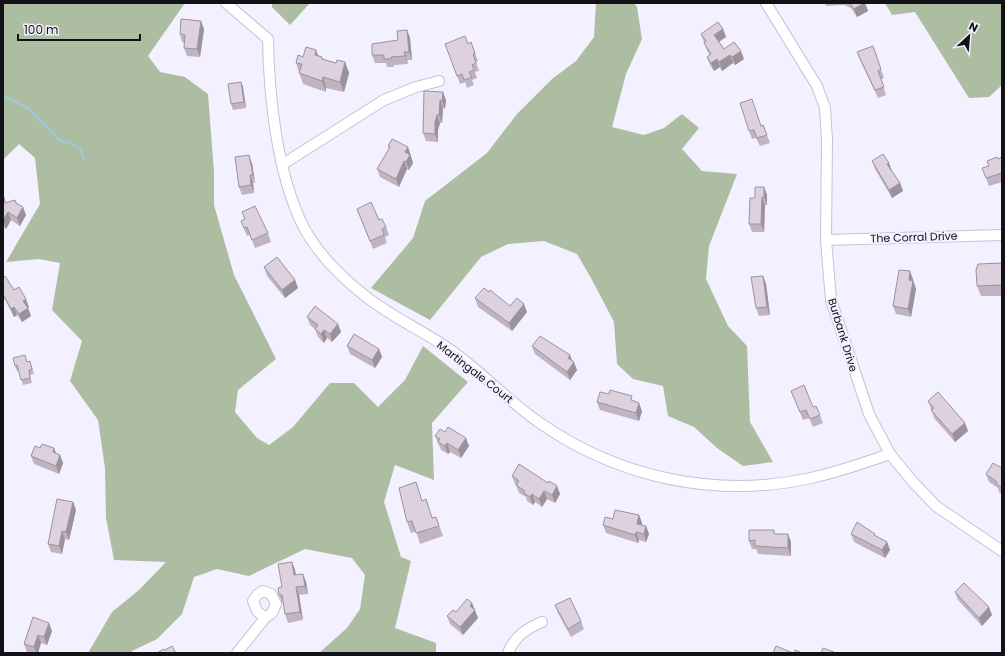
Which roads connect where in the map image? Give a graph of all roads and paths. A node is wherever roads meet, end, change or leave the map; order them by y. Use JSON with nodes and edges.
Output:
{"nodes":[{"id":1,"x":226,"y":3,"type":"edge"},
{"id":2,"x":766,"y":3,"type":"edge"},
{"id":3,"x":439,"y":81,"type":"dead end"},
{"id":4,"x":283,"y":164,"type":"junction"},
{"id":5,"x":1002,"y":235,"type":"edge"},
{"id":6,"x":826,"y":240,"type":"junction"},
{"id":7,"x":890,"y":454,"type":"junction"},
{"id":8,"x":1002,"y":551,"type":"edge"},
{"id":9,"x":265,"y":618,"type":"dead end"},
{"id":10,"x":542,"y":622,"type":"dead end"},
{"id":11,"x":237,"y":653,"type":"edge"},
{"id":12,"x":508,"y":653,"type":"edge"}],
"edges":[{"from":1,"to":4,"type":"street","name":"Martingale Court"},
{"from":2,"to":6,"type":"street","name":"Burbank Drive"},
{"from":3,"to":4,"type":"street"},
{"from":4,"to":7,"type":"street","name":"Martingale Court"},
{"from":5,"to":6,"type":"street","name":"The Corral Drive"},
{"from":6,"to":7,"type":"street","name":"Burbank Drive"},
{"from":7,"to":8,"type":"street","name":"Burbank Drive"},
{"from":9,"to":11,"type":"street"},
{"from":10,"to":12,"type":"street"}]}
